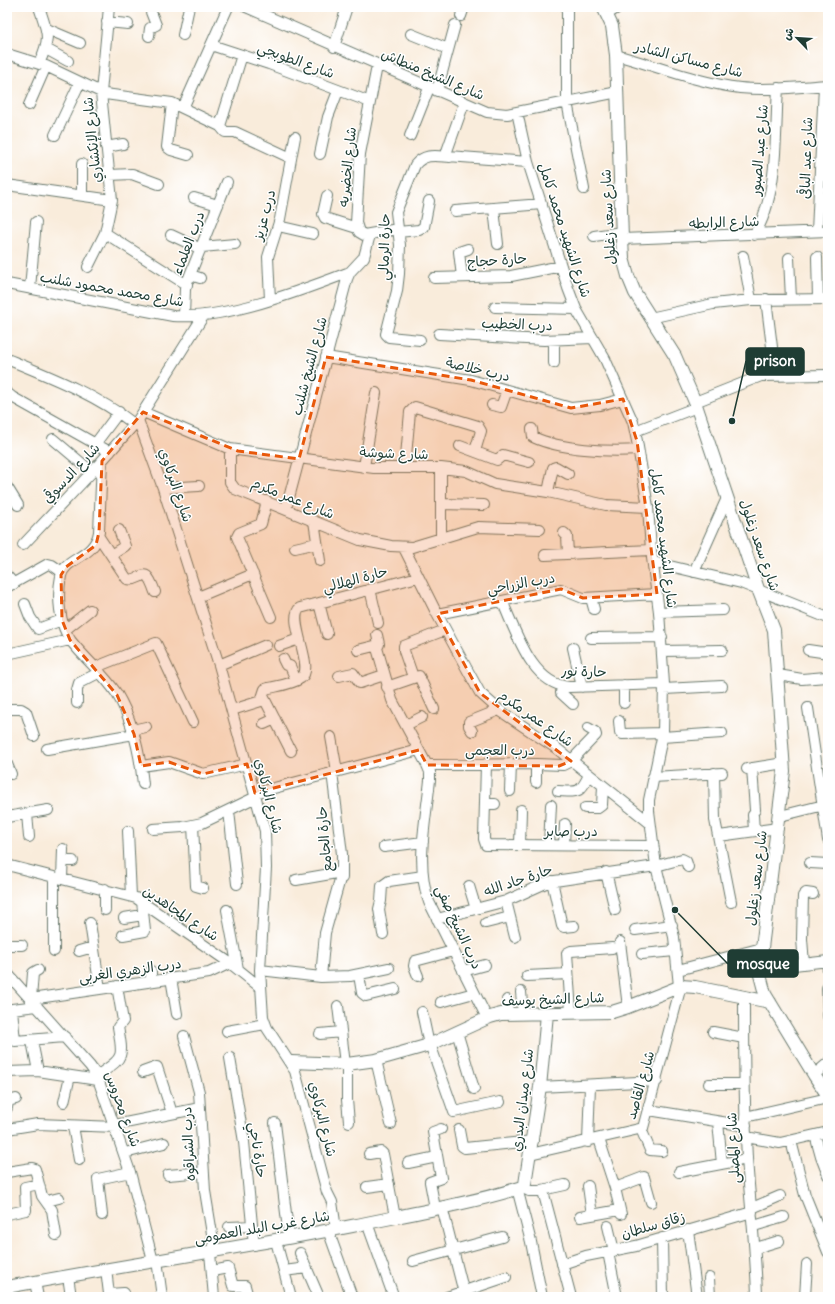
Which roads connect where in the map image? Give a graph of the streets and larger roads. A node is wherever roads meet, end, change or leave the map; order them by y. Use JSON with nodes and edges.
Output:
{"nodes":[{"id":1,"x":39,"y":7,"type":"edge"},
{"id":2,"x":109,"y":7,"type":"edge"},
{"id":3,"x":151,"y":7,"type":"edge"},
{"id":4,"x":189,"y":7,"type":"edge"},
{"id":5,"x":228,"y":7,"type":"edge"},
{"id":6,"x":246,"y":7,"type":"edge"},
{"id":7,"x":348,"y":7,"type":"edge"},
{"id":8,"x":567,"y":7,"type":"edge"},
{"id":9,"x":618,"y":7,"type":"edge"},
{"id":10,"x":260,"y":10,"type":"edge"},
{"id":11,"x":605,"y":10,"type":"edge"},
{"id":12,"x":460,"y":16,"type":"edge"},
{"id":13,"x":107,"y":22,"type":"junction"},
{"id":14,"x":128,"y":24,"type":"dead end"},
{"id":15,"x":46,"y":29,"type":"junction"},
{"id":16,"x":411,"y":34,"type":"dead end"},
{"id":17,"x":183,"y":35,"type":"dead end"},
{"id":18,"x":149,"y":36,"type":"dead end"},
{"id":19,"x":80,"y":42,"type":"dead end"},
{"id":20,"x":211,"y":45,"type":"junction"},
{"id":21,"x":334,"y":47,"type":"junction"},
{"id":22,"x":46,"y":49,"type":"junction"},
{"id":23,"x":448,"y":49,"type":"junction"},
{"id":24,"x":7,"y":54,"type":"edge"},
{"id":25,"x":242,"y":55,"type":"junction"},
{"id":26,"x":616,"y":56,"type":"junction"},
{"id":27,"x":68,"y":61,"type":"dead end"},
{"id":28,"x":42,"y":65,"type":"junction"},
{"id":29,"x":377,"y":66,"type":"junction"},
{"id":30,"x":80,"y":82,"type":"junction"},
{"id":31,"x":826,"y":85,"type":"edge"},
{"id":32,"x":778,"y":88,"type":"junction"},
{"id":33,"x":433,"y":90,"type":"junction"},
{"id":34,"x":338,"y":91,"type":"junction"},
{"id":35,"x":618,"y":92,"type":"junction"},
{"id":36,"x":101,"y":93,"type":"junction"},
{"id":37,"x":370,"y":102,"type":"junction"},
{"id":38,"x":567,"y":102,"type":"junction"},
{"id":39,"x":172,"y":103,"type":"junction"},
{"id":40,"x":464,"y":103,"type":"junction"},
{"id":41,"x":29,"y":105,"type":"dead end"},
{"id":42,"x":184,"y":108,"type":"junction"},
{"id":43,"x":517,"y":112,"type":"junction"},
{"id":44,"x":220,"y":126,"type":"junction"},
{"id":45,"x":55,"y":135,"type":"dead end"},
{"id":46,"x":410,"y":136,"type":"dead end"},
{"id":47,"x":295,"y":137,"type":"dead end"},
{"id":48,"x":123,"y":144,"type":"dead end"},
{"id":49,"x":106,"y":147,"type":"junction"},
{"id":50,"x":320,"y":154,"type":"dead end"},
{"id":51,"x":188,"y":155,"type":"dead end"},
{"id":52,"x":450,"y":157,"type":"junction"},
{"id":53,"x":291,"y":158,"type":"junction"},
{"id":54,"x":528,"y":162,"type":"junction"},
{"id":55,"x":82,"y":164,"type":"dead end"},
{"id":56,"x":109,"y":175,"type":"junction"},
{"id":57,"x":824,"y":176,"type":"edge"},
{"id":58,"x":227,"y":182,"type":"dead end"},
{"id":59,"x":160,"y":184,"type":"dead end"},
{"id":60,"x":7,"y":185,"type":"edge"},
{"id":61,"x":584,"y":189,"type":"dead end"},
{"id":62,"x":82,"y":195,"type":"junction"},
{"id":63,"x":327,"y":196,"type":"dead end"},
{"id":64,"x":194,"y":198,"type":"dead end"},
{"id":65,"x":112,"y":200,"type":"junction"},
{"id":66,"x":429,"y":201,"type":"dead end"},
{"id":67,"x":542,"y":204,"type":"junction"},
{"id":68,"x":218,"y":205,"type":"junction"},
{"id":69,"x":494,"y":209,"type":"junction"},
{"id":70,"x":455,"y":211,"type":"dead end"},
{"id":71,"x":36,"y":222,"type":"dead end"},
{"id":72,"x":278,"y":226,"type":"junction"},
{"id":73,"x":357,"y":228,"type":"junction"},
{"id":74,"x":398,"y":231,"type":"junction"},
{"id":75,"x":817,"y":231,"type":"junction"},
{"id":76,"x":828,"y":231,"type":"edge"},
{"id":77,"x":105,"y":234,"type":"junction"},
{"id":78,"x":313,"y":234,"type":"dead end"},
{"id":79,"x":171,"y":235,"type":"dead end"},
{"id":80,"x":370,"y":235,"type":"junction"},
{"id":81,"x":754,"y":235,"type":"junction"},
{"id":82,"x":594,"y":236,"type":"dead end"},
{"id":83,"x":622,"y":236,"type":"junction"},
{"id":84,"x":235,"y":244,"type":"dead end"},
{"id":85,"x":498,"y":244,"type":"dead end"},
{"id":86,"x":201,"y":248,"type":"junction"},
{"id":87,"x":468,"y":249,"type":"dead end"},
{"id":88,"x":744,"y":256,"type":"dead end"},
{"id":89,"x":817,"y":257,"type":"dead end"},
{"id":90,"x":789,"y":258,"type":"dead end"},
{"id":91,"x":561,"y":266,"type":"junction"},
{"id":92,"x":88,"y":267,"type":"dead end"},
{"id":93,"x":350,"y":272,"type":"junction"},
{"id":94,"x":462,"y":277,"type":"junction"},
{"id":95,"x":434,"y":278,"type":"dead end"},
{"id":96,"x":192,"y":279,"type":"junction"},
{"id":97,"x":7,"y":284,"type":"edge"},
{"id":98,"x":30,"y":288,"type":"junction"},
{"id":99,"x":766,"y":299,"type":"junction"},
{"id":100,"x":791,"y":299,"type":"junction"},
{"id":101,"x":823,"y":299,"type":"edge"},
{"id":102,"x":270,"y":300,"type":"junction"},
{"id":103,"x":751,"y":300,"type":"junction"},
{"id":104,"x":495,"y":307,"type":"dead end"},
{"id":105,"x":576,"y":309,"type":"junction"},
{"id":106,"x":204,"y":315,"type":"junction"},
{"id":107,"x":184,"y":316,"type":"junction"},
{"id":108,"x":650,"y":318,"type":"junction"},
{"id":109,"x":439,"y":334,"type":"dead end"},
{"id":110,"x":593,"y":338,"type":"junction"},
{"id":111,"x":420,"y":340,"type":"dead end"},
{"id":112,"x":554,"y":340,"type":"junction"},
{"id":113,"x":772,"y":347,"type":"dead end"},
{"id":114,"x":326,"y":357,"type":"junction"},
{"id":115,"x":7,"y":359,"type":"edge"},
{"id":116,"x":554,"y":363,"type":"dead end"},
{"id":117,"x":828,"y":375,"type":"edge"},
{"id":118,"x":507,"y":390,"type":"junction"},
{"id":119,"x":376,"y":393,"type":"dead end"},
{"id":120,"x":9,"y":397,"type":"edge"},
{"id":121,"x":623,"y":399,"type":"junction"},
{"id":122,"x":696,"y":404,"type":"junction"},
{"id":123,"x":492,"y":405,"type":"dead end"},
{"id":124,"x":119,"y":412,"type":"junction"},
{"id":125,"x":139,"y":419,"type":"junction"},
{"id":126,"x":532,"y":429,"type":"dead end"},
{"id":127,"x":635,"y":431,"type":"junction"},
{"id":128,"x":53,"y":439,"type":"dead end"},
{"id":129,"x":557,"y":442,"type":"dead end"},
{"id":130,"x":95,"y":444,"type":"junction"},
{"id":131,"x":460,"y":446,"type":"dead end"},
{"id":132,"x":230,"y":449,"type":"junction"},
{"id":133,"x":638,"y":450,"type":"junction"},
{"id":134,"x":474,"y":451,"type":"junction"},
{"id":135,"x":110,"y":452,"type":"junction"},
{"id":136,"x":299,"y":459,"type":"junction"},
{"id":137,"x":102,"y":462,"type":"junction"},
{"id":138,"x":528,"y":462,"type":"dead end"},
{"id":139,"x":364,"y":467,"type":"junction"},
{"id":140,"x":404,"y":467,"type":"junction"},
{"id":141,"x":441,"y":468,"type":"junction"},
{"id":142,"x":92,"y":472,"type":"junction"},
{"id":143,"x":568,"y":474,"type":"dead end"},
{"id":144,"x":199,"y":486,"type":"dead end"},
{"id":145,"x":7,"y":487,"type":"edge"},
{"id":146,"x":163,"y":488,"type":"junction"},
{"id":147,"x":548,"y":492,"type":"junction"},
{"id":148,"x":728,"y":498,"type":"junction"},
{"id":149,"x":267,"y":501,"type":"junction"},
{"id":150,"x":441,"y":504,"type":"junction"},
{"id":151,"x":18,"y":505,"type":"dead end"},
{"id":152,"x":484,"y":505,"type":"dead end"},
{"id":153,"x":648,"y":507,"type":"junction"},
{"id":154,"x":286,"y":509,"type":"junction"},
{"id":155,"x":314,"y":521,"type":"junction"},
{"id":156,"x":540,"y":529,"type":"dead end"},
{"id":157,"x":119,"y":530,"type":"dead end"},
{"id":158,"x":564,"y":532,"type":"dead end"},
{"id":159,"x":99,"y":537,"type":"junction"},
{"id":160,"x":442,"y":539,"type":"junction"},
{"id":161,"x":317,"y":543,"type":"junction"},
{"id":162,"x":23,"y":545,"type":"dead end"},
{"id":163,"x":295,"y":548,"type":"dead end"},
{"id":164,"x":404,"y":548,"type":"junction"},
{"id":165,"x":651,"y":550,"type":"junction"},
{"id":166,"x":568,"y":554,"type":"junction"},
{"id":167,"x":545,"y":555,"type":"dead end"},
{"id":168,"x":111,"y":556,"type":"junction"},
{"id":169,"x":320,"y":561,"type":"dead end"},
{"id":170,"x":653,"y":562,"type":"junction"},
{"id":171,"x":62,"y":572,"type":"junction"},
{"id":172,"x":694,"y":572,"type":"junction"},
{"id":173,"x":253,"y":574,"type":"junction"},
{"id":174,"x":418,"y":577,"type":"junction"},
{"id":175,"x":9,"y":582,"type":"edge"},
{"id":176,"x":370,"y":589,"type":"junction"},
{"id":177,"x":758,"y":589,"type":"junction"},
{"id":178,"x":155,"y":592,"type":"dead end"},
{"id":179,"x":657,"y":594,"type":"junction"},
{"id":180,"x":198,"y":597,"type":"junction"},
{"id":181,"x":591,"y":598,"type":"junction"},
{"id":182,"x":502,"y":601,"type":"junction"},
{"id":183,"x":319,"y":603,"type":"junction"},
{"id":184,"x":25,"y":604,"type":"dead end"},
{"id":185,"x":594,"y":609,"type":"dead end"},
{"id":186,"x":90,"y":610,"type":"dead end"},
{"id":187,"x":723,"y":610,"type":"dead end"},
{"id":188,"x":660,"y":612,"type":"junction"},
{"id":189,"x":437,"y":614,"type":"junction"},
{"id":190,"x":271,"y":616,"type":"dead end"},
{"id":191,"x":828,"y":618,"type":"edge"},
{"id":192,"x":378,"y":623,"type":"dead end"},
{"id":193,"x":64,"y":625,"type":"junction"},
{"id":194,"x":445,"y":630,"type":"junction"},
{"id":195,"x":327,"y":634,"type":"dead end"},
{"id":196,"x":662,"y":637,"type":"junction"},
{"id":197,"x":591,"y":638,"type":"dead end"},
{"id":198,"x":299,"y":639,"type":"junction"},
{"id":199,"x":70,"y":640,"type":"junction"},
{"id":200,"x":266,"y":645,"type":"dead end"},
{"id":201,"x":279,"y":646,"type":"dead end"},
{"id":202,"x":573,"y":648,"type":"dead end"},
{"id":203,"x":358,"y":650,"type":"dead end"},
{"id":204,"x":663,"y":650,"type":"junction"},
{"id":205,"x":722,"y":650,"type":"dead end"},
{"id":206,"x":808,"y":650,"type":"dead end"},
{"id":207,"x":7,"y":654,"type":"edge"},
{"id":208,"x":828,"y":654,"type":"edge"},
{"id":209,"x":283,"y":659,"type":"dead end"},
{"id":210,"x":219,"y":665,"type":"junction"},
{"id":211,"x":98,"y":670,"type":"junction"},
{"id":212,"x":384,"y":675,"type":"junction"},
{"id":213,"x":778,"y":675,"type":"junction"},
{"id":214,"x":339,"y":676,"type":"dead end"},
{"id":215,"x":826,"y":676,"type":"dead end"},
{"id":216,"x":413,"y":677,"type":"junction"},
{"id":217,"x":296,"y":680,"type":"junction"},
{"id":218,"x":562,"y":686,"type":"junction"},
{"id":219,"x":582,"y":686,"type":"junction"},
{"id":220,"x":624,"y":686,"type":"junction"},
{"id":221,"x":722,"y":686,"type":"dead end"},
{"id":222,"x":387,"y":687,"type":"junction"},
{"id":223,"x":664,"y":687,"type":"junction"},
{"id":224,"x":263,"y":696,"type":"junction"},
{"id":225,"x":77,"y":703,"type":"dead end"},
{"id":226,"x":624,"y":703,"type":"dead end"},
{"id":227,"x":573,"y":704,"type":"dead end"},
{"id":228,"x":808,"y":708,"type":"dead end"},
{"id":229,"x":7,"y":709,"type":"edge"},
{"id":230,"x":434,"y":709,"type":"dead end"},
{"id":231,"x":232,"y":710,"type":"junction"},
{"id":232,"x":499,"y":710,"type":"junction"},
{"id":233,"x":422,"y":717,"type":"dead end"},
{"id":234,"x":275,"y":720,"type":"junction"},
{"id":235,"x":619,"y":721,"type":"dead end"},
{"id":236,"x":193,"y":722,"type":"dead end"},
{"id":237,"x":264,"y":724,"type":"dead end"},
{"id":238,"x":406,"y":725,"type":"junction"},
{"id":239,"x":146,"y":727,"type":"dead end"},
{"id":240,"x":588,"y":728,"type":"dead end"},
{"id":241,"x":472,"y":731,"type":"dead end"},
{"id":242,"x":133,"y":732,"type":"junction"},
{"id":243,"x":722,"y":732,"type":"dead end"},
{"id":244,"x":663,"y":735,"type":"junction"},
{"id":245,"x":34,"y":736,"type":"dead end"},
{"id":246,"x":331,"y":737,"type":"dead end"},
{"id":247,"x":47,"y":749,"type":"dead end"},
{"id":248,"x":419,"y":750,"type":"junction"},
{"id":249,"x":291,"y":752,"type":"dead end"},
{"id":250,"x":571,"y":761,"type":"junction"},
{"id":251,"x":784,"y":763,"type":"junction"},
{"id":252,"x":7,"y":764,"type":"edge"},
{"id":253,"x":247,"y":764,"type":"junction"},
{"id":254,"x":486,"y":764,"type":"junction"},
{"id":255,"x":511,"y":764,"type":"junction"},
{"id":256,"x":536,"y":764,"type":"junction"},
{"id":257,"x":427,"y":765,"type":"junction"},
{"id":258,"x":141,"y":766,"type":"junction"},
{"id":259,"x":335,"y":772,"type":"junction"},
{"id":260,"x":11,"y":774,"type":"dead end"},
{"id":261,"x":589,"y":775,"type":"junction"},
{"id":262,"x":653,"y":778,"type":"junction"},
{"id":263,"x":536,"y":782,"type":"dead end"},
{"id":264,"x":143,"y":784,"type":"dead end"},
{"id":265,"x":603,"y":786,"type":"junction"},
{"id":266,"x":510,"y":790,"type":"dead end"},
{"id":267,"x":558,"y":791,"type":"dead end"},
{"id":268,"x":256,"y":795,"type":"junction"},
{"id":269,"x":551,"y":805,"type":"dead end"},
{"id":270,"x":826,"y":805,"type":"edge"},
{"id":271,"x":585,"y":808,"type":"dead end"},
{"id":272,"x":48,"y":810,"type":"dead end"},
{"id":273,"x":521,"y":810,"type":"dead end"},
{"id":274,"x":229,"y":811,"type":"junction"},
{"id":275,"x":27,"y":814,"type":"junction"},
{"id":276,"x":7,"y":817,"type":"edge"},
{"id":277,"x":779,"y":822,"type":"junction"},
{"id":278,"x":650,"y":823,"type":"junction"},
{"id":279,"x":565,"y":824,"type":"dead end"},
{"id":280,"x":193,"y":825,"type":"junction"},
{"id":281,"x":153,"y":829,"type":"dead end"},
{"id":282,"x":128,"y":831,"type":"dead end"},
{"id":283,"x":754,"y":831,"type":"junction"},
{"id":284,"x":719,"y":836,"type":"junction"},
{"id":285,"x":29,"y":837,"type":"dead end"},
{"id":286,"x":828,"y":840,"type":"edge"},
{"id":287,"x":423,"y":842,"type":"junction"},
{"id":288,"x":520,"y":845,"type":"junction"},
{"id":289,"x":550,"y":845,"type":"junction"},
{"id":290,"x":564,"y":845,"type":"junction"},
{"id":291,"x":652,"y":846,"type":"junction"},
{"id":292,"x":384,"y":847,"type":"dead end"},
{"id":293,"x":63,"y":849,"type":"dead end"},
{"id":294,"x":62,"y":861,"type":"junction"},
{"id":295,"x":73,"y":861,"type":"dead end"},
{"id":296,"x":810,"y":864,"type":"dead end"},
{"id":297,"x":828,"y":864,"type":"edge"},
{"id":298,"x":7,"y":865,"type":"edge"},
{"id":299,"x":656,"y":866,"type":"junction"},
{"id":300,"x":688,"y":867,"type":"dead end"},
{"id":301,"x":342,"y":872,"type":"junction"},
{"id":302,"x":606,"y":872,"type":"junction"},
{"id":303,"x":423,"y":876,"type":"junction"},
{"id":304,"x":58,"y":878,"type":"junction"},
{"id":305,"x":296,"y":880,"type":"dead end"},
{"id":306,"x":552,"y":881,"type":"junction"},
{"id":307,"x":237,"y":884,"type":"dead end"},
{"id":308,"x":469,"y":886,"type":"dead end"},
{"id":309,"x":203,"y":888,"type":"dead end"},
{"id":310,"x":105,"y":889,"type":"junction"},
{"id":311,"x":813,"y":894,"type":"dead end"},
{"id":312,"x":131,"y":896,"type":"junction"},
{"id":313,"x":142,"y":901,"type":"junction"},
{"id":314,"x":506,"y":901,"type":"junction"},
{"id":315,"x":732,"y":902,"type":"dead end"},
{"id":316,"x":335,"y":903,"type":"dead end"},
{"id":317,"x":476,"y":909,"type":"junction"},
{"id":318,"x":105,"y":910,"type":"dead end"},
{"id":319,"x":227,"y":910,"type":"dead end"},
{"id":320,"x":615,"y":910,"type":"dead end"},
{"id":321,"x":144,"y":915,"type":"junction"},
{"id":322,"x":510,"y":917,"type":"junction"},
{"id":323,"x":124,"y":918,"type":"dead end"},
{"id":324,"x":437,"y":919,"type":"junction"},
{"id":325,"x":90,"y":923,"type":"dead end"},
{"id":326,"x":486,"y":923,"type":"dead end"},
{"id":327,"x":672,"y":925,"type":"junction"},
{"id":328,"x":574,"y":926,"type":"dead end"},
{"id":329,"x":635,"y":930,"type":"dead end"},
{"id":330,"x":383,"y":934,"type":"dead end"},
{"id":331,"x":123,"y":935,"type":"dead end"},
{"id":332,"x":515,"y":937,"type":"dead end"},
{"id":333,"x":620,"y":942,"type":"dead end"},
{"id":334,"x":7,"y":945,"type":"edge"},
{"id":335,"x":22,"y":945,"type":"dead end"},
{"id":336,"x":93,"y":947,"type":"junction"},
{"id":337,"x":612,"y":948,"type":"dead end"},
{"id":338,"x":762,"y":948,"type":"junction"},
{"id":339,"x":54,"y":951,"type":"dead end"},
{"id":340,"x":78,"y":951,"type":"dead end"},
{"id":341,"x":453,"y":951,"type":"junction"},
{"id":342,"x":676,"y":951,"type":"junction"},
{"id":343,"x":642,"y":954,"type":"dead end"},
{"id":344,"x":828,"y":961,"type":"edge"},
{"id":345,"x":804,"y":964,"type":"junction"},
{"id":346,"x":486,"y":965,"type":"dead end"},
{"id":347,"x":234,"y":966,"type":"junction"},
{"id":348,"x":389,"y":968,"type":"dead end"},
{"id":349,"x":760,"y":969,"type":"junction"},
{"id":350,"x":38,"y":970,"type":"dead end"},
{"id":351,"x":260,"y":970,"type":"junction"},
{"id":352,"x":678,"y":970,"type":"junction"},
{"id":353,"x":463,"y":972,"type":"junction"},
{"id":354,"x":828,"y":972,"type":"edge"},
{"id":355,"x":7,"y":973,"type":"edge"},
{"id":356,"x":568,"y":974,"type":"junction"},
{"id":357,"x":359,"y":975,"type":"junction"},
{"id":358,"x":418,"y":976,"type":"dead end"},
{"id":359,"x":527,"y":976,"type":"dead end"},
{"id":360,"x":321,"y":977,"type":"junction"},
{"id":361,"x":171,"y":978,"type":"junction"},
{"id":362,"x":117,"y":986,"type":"junction"},
{"id":363,"x":680,"y":986,"type":"junction"},
{"id":364,"x":260,"y":987,"type":"junction"},
{"id":365,"x":827,"y":988,"type":"edge"},
{"id":366,"x":100,"y":989,"type":"junction"},
{"id":367,"x":395,"y":989,"type":"dead end"},
{"id":368,"x":521,"y":992,"type":"dead end"},
{"id":369,"x":474,"y":993,"type":"junction"},
{"id":370,"x":744,"y":996,"type":"junction"},
{"id":371,"x":507,"y":1000,"type":"dead end"},
{"id":372,"x":441,"y":1002,"type":"dead end"},
{"id":373,"x":770,"y":1002,"type":"junction"},
{"id":374,"x":34,"y":1003,"type":"junction"},
{"id":375,"x":338,"y":1006,"type":"dead end"},
{"id":376,"x":628,"y":1008,"type":"junction"},
{"id":377,"x":422,"y":1012,"type":"dead end"},
{"id":378,"x":571,"y":1013,"type":"junction"},
{"id":379,"x":177,"y":1014,"type":"dead end"},
{"id":380,"x":508,"y":1014,"type":"junction"},
{"id":381,"x":523,"y":1014,"type":"junction"},
{"id":382,"x":548,"y":1014,"type":"junction"},
{"id":383,"x":828,"y":1016,"type":"edge"},
{"id":384,"x":487,"y":1018,"type":"junction"},
{"id":385,"x":265,"y":1024,"type":"junction"},
{"id":386,"x":227,"y":1031,"type":"dead end"},
{"id":387,"x":341,"y":1032,"type":"junction"},
{"id":388,"x":457,"y":1032,"type":"junction"},
{"id":389,"x":713,"y":1032,"type":"dead end"},
{"id":390,"x":320,"y":1034,"type":"dead end"},
{"id":391,"x":184,"y":1036,"type":"dead end"},
{"id":392,"x":65,"y":1037,"type":"junction"},
{"id":393,"x":744,"y":1038,"type":"junction"},
{"id":394,"x":32,"y":1041,"type":"junction"},
{"id":395,"x":430,"y":1044,"type":"junction"},
{"id":396,"x":230,"y":1058,"type":"dead end"},
{"id":397,"x":376,"y":1060,"type":"junction"},
{"id":398,"x":291,"y":1062,"type":"junction"},
{"id":399,"x":828,"y":1063,"type":"edge"},
{"id":400,"x":346,"y":1064,"type":"junction"},
{"id":401,"x":38,"y":1071,"type":"junction"},
{"id":402,"x":7,"y":1072,"type":"edge"},
{"id":403,"x":143,"y":1072,"type":"dead end"},
{"id":404,"x":814,"y":1075,"type":"junction"},
{"id":405,"x":70,"y":1076,"type":"junction"},
{"id":406,"x":98,"y":1078,"type":"junction"},
{"id":407,"x":656,"y":1081,"type":"junction"},
{"id":408,"x":709,"y":1084,"type":"dead end"},
{"id":409,"x":744,"y":1084,"type":"junction"},
{"id":410,"x":590,"y":1085,"type":"junction"},
{"id":411,"x":540,"y":1088,"type":"junction"},
{"id":412,"x":474,"y":1089,"type":"dead end"},
{"id":413,"x":828,"y":1097,"type":"edge"},
{"id":414,"x":16,"y":1099,"type":"dead end"},
{"id":415,"x":64,"y":1102,"type":"dead end"},
{"id":416,"x":500,"y":1102,"type":"dead end"},
{"id":417,"x":7,"y":1108,"type":"edge"},
{"id":418,"x":200,"y":1108,"type":"junction"},
{"id":419,"x":649,"y":1110,"type":"junction"},
{"id":420,"x":172,"y":1113,"type":"junction"},
{"id":421,"x":349,"y":1122,"type":"dead end"},
{"id":422,"x":718,"y":1122,"type":"junction"},
{"id":423,"x":745,"y":1122,"type":"junction"},
{"id":424,"x":276,"y":1123,"type":"dead end"},
{"id":425,"x":391,"y":1124,"type":"dead end"},
{"id":426,"x":73,"y":1126,"type":"junction"},
{"id":427,"x":116,"y":1126,"type":"junction"},
{"id":428,"x":7,"y":1129,"type":"edge"},
{"id":429,"x":441,"y":1129,"type":"dead end"},
{"id":430,"x":642,"y":1129,"type":"junction"},
{"id":431,"x":459,"y":1130,"type":"dead end"},
{"id":432,"x":828,"y":1132,"type":"edge"},
{"id":433,"x":815,"y":1135,"type":"junction"},
{"id":434,"x":746,"y":1137,"type":"junction"},
{"id":435,"x":599,"y":1139,"type":"junction"},
{"id":436,"x":533,"y":1141,"type":"junction"},
{"id":437,"x":791,"y":1141,"type":"junction"},
{"id":438,"x":588,"y":1142,"type":"junction"},
{"id":439,"x":164,"y":1144,"type":"dead end"},
{"id":440,"x":662,"y":1151,"type":"dead end"},
{"id":441,"x":125,"y":1153,"type":"junction"},
{"id":442,"x":369,"y":1154,"type":"dead end"},
{"id":443,"x":530,"y":1154,"type":"junction"},
{"id":444,"x":437,"y":1157,"type":"junction"},
{"id":445,"x":747,"y":1159,"type":"junction"},
{"id":446,"x":80,"y":1160,"type":"dead end"},
{"id":447,"x":408,"y":1163,"type":"dead end"},
{"id":448,"x":722,"y":1164,"type":"junction"},
{"id":449,"x":7,"y":1172,"type":"edge"},
{"id":450,"x":130,"y":1172,"type":"junction"},
{"id":451,"x":203,"y":1172,"type":"junction"},
{"id":452,"x":679,"y":1172,"type":"dead end"},
{"id":453,"x":168,"y":1175,"type":"dead end"},
{"id":454,"x":828,"y":1175,"type":"edge"},
{"id":455,"x":39,"y":1184,"type":"junction"},
{"id":456,"x":389,"y":1184,"type":"junction"},
{"id":457,"x":565,"y":1185,"type":"dead end"},
{"id":458,"x":588,"y":1186,"type":"dead end"},
{"id":459,"x":367,"y":1187,"type":"dead end"},
{"id":460,"x":519,"y":1188,"type":"junction"},
{"id":461,"x":615,"y":1188,"type":"junction"},
{"id":462,"x":542,"y":1190,"type":"junction"},
{"id":463,"x":780,"y":1196,"type":"dead end"},
{"id":464,"x":59,"y":1198,"type":"dead end"},
{"id":465,"x":47,"y":1201,"type":"junction"},
{"id":466,"x":651,"y":1202,"type":"dead end"},
{"id":467,"x":438,"y":1208,"type":"junction"},
{"id":468,"x":752,"y":1210,"type":"junction"},
{"id":469,"x":7,"y":1214,"type":"edge"},
{"id":470,"x":102,"y":1215,"type":"dead end"},
{"id":471,"x":592,"y":1215,"type":"junction"},
{"id":472,"x":395,"y":1217,"type":"junction"},
{"id":473,"x":580,"y":1217,"type":"dead end"},
{"id":474,"x":784,"y":1217,"type":"dead end"},
{"id":475,"x":367,"y":1222,"type":"junction"},
{"id":476,"x":252,"y":1226,"type":"junction"},
{"id":477,"x":608,"y":1226,"type":"dead end"},
{"id":478,"x":754,"y":1226,"type":"junction"},
{"id":479,"x":229,"y":1227,"type":"dead end"},
{"id":480,"x":332,"y":1230,"type":"junction"},
{"id":481,"x":688,"y":1230,"type":"junction"},
{"id":482,"x":56,"y":1235,"type":"dead end"},
{"id":483,"x":502,"y":1237,"type":"dead end"},
{"id":484,"x":289,"y":1238,"type":"junction"},
{"id":485,"x":662,"y":1238,"type":"junction"},
{"id":486,"x":276,"y":1241,"type":"junction"},
{"id":487,"x":780,"y":1241,"type":"dead end"},
{"id":488,"x":254,"y":1245,"type":"junction"},
{"id":489,"x":756,"y":1248,"type":"junction"},
{"id":490,"x":453,"y":1250,"type":"junction"},
{"id":491,"x":611,"y":1251,"type":"junction"},
{"id":492,"x":213,"y":1252,"type":"junction"},
{"id":493,"x":300,"y":1252,"type":"dead end"},
{"id":494,"x":828,"y":1252,"type":"edge"},
{"id":495,"x":155,"y":1260,"type":"junction"},
{"id":496,"x":412,"y":1261,"type":"dead end"},
{"id":497,"x":562,"y":1264,"type":"junction"},
{"id":498,"x":807,"y":1264,"type":"dead end"},
{"id":499,"x":307,"y":1268,"type":"junction"},
{"id":500,"x":106,"y":1269,"type":"junction"},
{"id":501,"x":212,"y":1271,"type":"junction"},
{"id":502,"x":284,"y":1271,"type":"junction"},
{"id":503,"x":68,"y":1276,"type":"junction"},
{"id":504,"x":506,"y":1277,"type":"dead end"},
{"id":505,"x":709,"y":1278,"type":"dead end"},
{"id":506,"x":35,"y":1282,"type":"junction"},
{"id":507,"x":7,"y":1287,"type":"edge"},
{"id":508,"x":392,"y":1292,"type":"dead end"},
{"id":509,"x":124,"y":1293,"type":"dead end"},
{"id":510,"x":465,"y":1294,"type":"edge"},
{"id":511,"x":38,"y":1297,"type":"edge"},
{"id":512,"x":71,"y":1297,"type":"edge"},
{"id":513,"x":162,"y":1297,"type":"edge"},
{"id":514,"x":214,"y":1297,"type":"edge"},
{"id":515,"x":248,"y":1297,"type":"edge"},
{"id":516,"x":291,"y":1297,"type":"edge"},
{"id":517,"x":319,"y":1297,"type":"edge"},
{"id":518,"x":352,"y":1297,"type":"edge"},
{"id":519,"x":447,"y":1297,"type":"edge"},
{"id":520,"x":542,"y":1297,"type":"edge"},
{"id":521,"x":571,"y":1297,"type":"edge"},
{"id":522,"x":617,"y":1297,"type":"edge"},
{"id":523,"x":664,"y":1297,"type":"edge"},
{"id":524,"x":697,"y":1297,"type":"edge"},
{"id":525,"x":710,"y":1297,"type":"edge"},
{"id":526,"x":757,"y":1297,"type":"edge"},
{"id":527,"x":805,"y":1297,"type":"edge"}],
"edges":[{"from":1,"to":15,"type":"street"},
{"from":2,"to":13,"type":"street","name":"شارع الإنكشاري"},
{"from":3,"to":18,"type":"street"},
{"from":4,"to":17,"type":"street"},
{"from":5,"to":20,"type":"street"},
{"from":6,"to":10,"type":"street","name":"شارع الشيخ منطاش"},
{"from":7,"to":21,"type":"street"},
{"from":8,"to":38,"type":"street"},
{"from":9,"to":11,"type":"street"},
{"from":10,"to":21,"type":"street","name":"شارع الشيخ منطاش"},
{"from":11,"to":26,"type":"street","name":"شارع سعد زغلول"},
{"from":12,"to":23,"type":"street"},
{"from":13,"to":14,"type":"street"},
{"from":13,"to":36,"type":"street","name":"شارع الإنكشاري"},
{"from":15,"to":19,"type":"street"},
{"from":15,"to":22,"type":"street"},
{"from":16,"to":23,"type":"street"},
{"from":20,"to":25,"type":"street","name":"شارع الطوبجي"},
{"from":20,"to":42,"type":"street"},
{"from":21,"to":29,"type":"street","name":"شارع الشيخ منطاش"},
{"from":22,"to":27,"type":"street"},
{"from":22,"to":28,"type":"street"},
{"from":23,"to":33,"type":"street"},
{"from":24,"to":28,"type":"street"},
{"from":25,"to":34,"type":"street","name":"شارع الطوبجي"},
{"from":25,"to":44,"type":"street"},
{"from":26,"to":32,"type":"street","name":"شارع مساكن الشادر"},
{"from":26,"to":35,"type":"street","name":"شارع سعد زغلول"},
{"from":28,"to":30,"type":"street"},
{"from":28,"to":41,"type":"street"},
{"from":29,"to":33,"type":"street","name":"شارع الشيخ منطاش"},
{"from":29,"to":37,"type":"street","name":"شارع الخضريه"},
{"from":30,"to":36,"type":"street"},
{"from":30,"to":45,"type":"street"},
{"from":31,"to":32,"type":"street","name":"شارع مساكن الشادر"},
{"from":31,"to":57,"type":"street","name":"شارع عبد الباقى"},
{"from":32,"to":81,"type":"street","name":"شارع عبد الصبور"},
{"from":33,"to":40,"type":"street","name":"شارع الشيخ منطاش"},
{"from":33,"to":46,"type":"street"},
{"from":34,"to":37,"type":"street","name":"شارع الطوبجي"},
{"from":34,"to":50,"type":"street"},
{"from":35,"to":38,"type":"street","name":"شارع الشيخ منطاش"},
{"from":35,"to":83,"type":"street","name":"شارع سعد زغلول"},
{"from":36,"to":39,"type":"street"},
{"from":36,"to":49,"type":"street","name":"شارع الإنكشاري"},
{"from":37,"to":73,"type":"street","name":"شارع الخضريه"},
{"from":38,"to":43,"type":"street","name":"شارع الشيخ منطاش"},
{"from":38,"to":61,"type":"street"},
{"from":39,"to":42,"type":"street"},
{"from":39,"to":51,"type":"street"},
{"from":40,"to":43,"type":"street","name":"شارع الشيخ منطاش"},
{"from":40,"to":52,"type":"street"},
{"from":42,"to":44,"type":"street"},
{"from":43,"to":54,"type":"street","name":"شارع الشهيد محمد كامل"},
{"from":44,"to":53,"type":"street"},
{"from":47,"to":53,"type":"street","name":"درب عزيز"},
{"from":48,"to":49,"type":"street"},
{"from":49,"to":56,"type":"street","name":"شارع الإنكشاري"},
{"from":52,"to":54,"type":"street"},
{"from":52,"to":74,"type":"street","name":"حارة الرمالي"},
{"from":53,"to":72,"type":"street","name":"درب عزيز"},
{"from":54,"to":67,"type":"street","name":"شارع الشهيد محمد كامل"},
{"from":55,"to":62,"type":"street"},
{"from":56,"to":59,"type":"street"},
{"from":56,"to":65,"type":"street","name":"شارع الإنكشاري"},
{"from":57,"to":75,"type":"street","name":"شارع عبد الباقى"},
{"from":58,"to":68,"type":"street","name":"درب العلماء"},
{"from":60,"to":62,"type":"street"},
{"from":62,"to":65,"type":"street"},
{"from":63,"to":73,"type":"street"},
{"from":64,"to":68,"type":"street"},
{"from":65,"to":77,"type":"street","name":"شارع الإنكشاري"},
{"from":66,"to":74,"type":"street"},
{"from":67,"to":69,"type":"street"},
{"from":67,"to":91,"type":"street","name":"شارع الشهيد محمد كامل"},
{"from":68,"to":86,"type":"street","name":"درب العلماء"},
{"from":69,"to":70,"type":"street"},
{"from":69,"to":85,"type":"street"},
{"from":71,"to":98,"type":"street"},
{"from":72,"to":78,"type":"street"},
{"from":72,"to":102,"type":"street","name":"درب عزيز"},
{"from":73,"to":80,"type":"street","name":"شارع الخضريه"},
{"from":74,"to":80,"type":"street"},
{"from":74,"to":111,"type":"street","name":"حارة الرمالي"},
{"from":75,"to":76,"type":"street","name":"شارع الرابطه"},
{"from":75,"to":81,"type":"street","name":"شارع الرابطه"},
{"from":77,"to":92,"type":"street","name":"شارع الإنكشاري"},
{"from":77,"to":96,"type":"street"},
{"from":79,"to":86,"type":"street"},
{"from":80,"to":93,"type":"street","name":"شارع الشيخ شلنب"},
{"from":81,"to":83,"type":"street","name":"شارع الرابطه"},
{"from":82,"to":83,"type":"street","name":"شارع الرابطه"},
{"from":83,"to":108,"type":"street","name":"شارع سعد زغلول"},
{"from":84,"to":86,"type":"street"},
{"from":86,"to":96,"type":"street","name":"درب العلماء"},
{"from":87,"to":94,"type":"street"},
{"from":88,"to":103,"type":"street"},
{"from":89,"to":101,"type":"street"},
{"from":90,"to":100,"type":"street"},
{"from":91,"to":94,"type":"street","name":"حارة حجاج"},
{"from":91,"to":105,"type":"street","name":"شارع الشهيد محمد كامل"},
{"from":93,"to":102,"type":"street","name":"شارع محمد محمود شلنب"},
{"from":93,"to":114,"type":"street","name":"شارع الشيخ شلنب"},
{"from":94,"to":95,"type":"street","name":"حارة حجاج"},
{"from":96,"to":107,"type":"street","name":"درب العلماء"},
{"from":97,"to":98,"type":"street","name":"شارع محمد محمود شلنب"},
{"from":98,"to":107,"type":"street","name":"شارع محمد محمود شلنب"},
{"from":99,"to":100,"type":"street"},
{"from":99,"to":103,"type":"street"},
{"from":99,"to":113,"type":"street"},
{"from":100,"to":101,"type":"street"},
{"from":102,"to":106,"type":"street","name":"شارع محمد محمود شلنب"},
{"from":103,"to":108,"type":"street"},
{"from":104,"to":105,"type":"street"},
{"from":105,"to":110,"type":"street","name":"شارع الشهيد محمد كامل"},
{"from":106,"to":107,"type":"street","name":"شارع محمد محمود شلنب"},
{"from":106,"to":125,"type":"street","name":"شارع الدسوقي"},
{"from":108,"to":122,"type":"street","name":"شارع سعد زغلول"},
{"from":109,"to":112,"type":"street","name":"درب الخطيب"},
{"from":110,"to":112,"type":"street","name":"درب الخطيب"},
{"from":110,"to":121,"type":"street","name":"شارع الشهيد محمد كامل"},
{"from":112,"to":116,"type":"street"},
{"from":114,"to":118,"type":"street","name":"درب خلاصة"},
{"from":114,"to":136,"type":"street","name":"شارع الشيخ شلنب"},
{"from":115,"to":124,"type":"street","name":"شارع شوشة"},
{"from":117,"to":122,"type":"street"},
{"from":118,"to":121,"type":"street","name":"درب خلاصة"},
{"from":118,"to":123,"type":"street"},
{"from":119,"to":139,"type":"street"},
{"from":120,"to":130,"type":"street"},
{"from":121,"to":127,"type":"street","name":"شارع الشهيد محمد كامل"},
{"from":122,"to":127,"type":"street"},
{"from":122,"to":148,"type":"street","name":"شارع سعد زغلول"},
{"from":124,"to":125,"type":"street","name":"شارع شوشة"},
{"from":124,"to":130,"type":"street"},
{"from":125,"to":132,"type":"street","name":"شارع شوشة"},
{"from":125,"to":135,"type":"street","name":"شارع الدسوقي"},
{"from":125,"to":146,"type":"street","name":"شارع البركاوي"},
{"from":126,"to":133,"type":"street"},
{"from":127,"to":133,"type":"street","name":"شارع الشهيد محمد كامل"},
{"from":128,"to":142,"type":"street"},
{"from":129,"to":133,"type":"street"},
{"from":130,"to":135,"type":"street"},
{"from":131,"to":134,"type":"street"},
{"from":132,"to":136,"type":"street","name":"شارع شوشة"},
{"from":132,"to":149,"type":"street","name":"شارع عمر مكرم"},
{"from":133,"to":153,"type":"street","name":"شارع الشهيد محمد كامل"},
{"from":134,"to":138,"type":"street"},
{"from":134,"to":140,"type":"street"},
{"from":135,"to":137,"type":"street","name":"شارع الدسوقي"},
{"from":136,"to":139,"type":"street","name":"شارع شوشة"},
{"from":136,"to":154,"type":"street","name":"شارع الشيخ شلنب"},
{"from":137,"to":142,"type":"street","name":"شارع الدسوقي"},
{"from":137,"to":159,"type":"street"},
{"from":139,"to":140,"type":"street","name":"شارع شوشة"},
{"from":140,"to":141,"type":"street","name":"شارع شوشة"},
{"from":141,"to":147,"type":"street","name":"شارع شوشة"},
{"from":141,"to":150,"type":"street"},
{"from":142,"to":162,"type":"street","name":"شارع الدسوقي"},
{"from":143,"to":147,"type":"street"},
{"from":144,"to":146,"type":"street"},
{"from":145,"to":151,"type":"street"},
{"from":146,"to":180,"type":"street","name":"شارع البركاوي"},
{"from":147,"to":153,"type":"street","name":"شارع شوشة"},
{"from":148,"to":172,"type":"street"},
{"from":148,"to":177,"type":"street","name":"شارع سعد زغلول"},
{"from":149,"to":154,"type":"street","name":"شارع عمر مكرم"},
{"from":149,"to":173,"type":"street"},
{"from":150,"to":152,"type":"street"},
{"from":150,"to":160,"type":"street"},
{"from":153,"to":165,"type":"street","name":"شارع الشهيد محمد كامل"},
{"from":154,"to":155,"type":"street","name":"شارع عمر مكرم"},
{"from":155,"to":161,"type":"street"},
{"from":155,"to":164,"type":"street","name":"شارع عمر مكرم"},
{"from":156,"to":160,"type":"street","name":"شارع عمر مكرم"},
{"from":157,"to":168,"type":"street"},
{"from":158,"to":166,"type":"street"},
{"from":159,"to":168,"type":"street"},
{"from":159,"to":171,"type":"street"},
{"from":160,"to":164,"type":"street","name":"شارع عمر مكرم"},
{"from":161,"to":163,"type":"street"},
{"from":161,"to":169,"type":"street"},
{"from":164,"to":174,"type":"street","name":"شارع عمر مكرم"},
{"from":165,"to":166,"type":"street"},
{"from":165,"to":170,"type":"street","name":"شارع الشهيد محمد كامل"},
{"from":166,"to":167,"type":"street"},
{"from":168,"to":178,"type":"street"},
{"from":170,"to":172,"type":"street"},
{"from":170,"to":179,"type":"street","name":"شارع الشهيد محمد كامل"},
{"from":171,"to":175,"type":"street"},
{"from":171,"to":193,"type":"street"},
{"from":172,"to":177,"type":"street"},
{"from":173,"to":180,"type":"street"},
{"from":173,"to":190,"type":"street"},
{"from":174,"to":176,"type":"street","name":"حارة الهلالي"},
{"from":174,"to":189,"type":"street","name":"شارع عمر مكرم"},
{"from":176,"to":183,"type":"street","name":"حارة الهلالي"},
{"from":176,"to":192,"type":"street"},
{"from":177,"to":191,"type":"street"},
{"from":177,"to":213,"type":"street","name":"شارع سعد زغلول"},
{"from":179,"to":181,"type":"street","name":"درب الزراحي"},
{"from":179,"to":188,"type":"street","name":"شارع الشهيد محمد كامل"},
{"from":180,"to":210,"type":"street","name":"شارع البركاوي"},
{"from":181,"to":182,"type":"street","name":"درب الزراحي"},
{"from":181,"to":185,"type":"street"},
{"from":182,"to":189,"type":"street","name":"درب الزراحي"},
{"from":182,"to":218,"type":"street","name":"حارة نور"},
{"from":183,"to":195,"type":"street"},
{"from":183,"to":198,"type":"street","name":"حارة الهلالي"},
{"from":184,"to":193,"type":"street"},
{"from":186,"to":193,"type":"street"},
{"from":187,"to":188,"type":"street"},
{"from":188,"to":196,"type":"street","name":"شارع الشهيد محمد كامل"},
{"from":189,"to":194,"type":"street","name":"شارع عمر مكرم"},
{"from":193,"to":199,"type":"street"},
{"from":194,"to":216,"type":"street"},
{"from":194,"to":232,"type":"street","name":"شارع عمر مكرم"},
{"from":196,"to":197,"type":"street"},
{"from":196,"to":204,"type":"street","name":"شارع الشهيد محمد كامل"},
{"from":198,"to":201,"type":"street"},
{"from":198,"to":217,"type":"street"},
{"from":199,"to":207,"type":"street"},
{"from":199,"to":211,"type":"street"},
{"from":200,"to":210,"type":"street"},
{"from":202,"to":219,"type":"street"},
{"from":203,"to":212,"type":"street","name":"درب الشيخ صفي"},
{"from":204,"to":205,"type":"street"},
{"from":204,"to":223,"type":"street","name":"شارع الشهيد محمد كامل"},
{"from":206,"to":208,"type":"street"},
{"from":209,"to":217,"type":"street"},
{"from":210,"to":231,"type":"street","name":"شارع البركاوي"},
{"from":211,"to":225,"type":"street"},
{"from":211,"to":236,"type":"street"},
{"from":211,"to":242,"type":"street"},
{"from":212,"to":214,"type":"street"},
{"from":212,"to":222,"type":"street","name":"درب الشيخ صفي"},
{"from":213,"to":215,"type":"street"},
{"from":213,"to":251,"type":"street","name":"شارع سعد زغلول"},
{"from":216,"to":222,"type":"street"},
{"from":216,"to":230,"type":"street"},
{"from":217,"to":224,"type":"street"},
{"from":218,"to":219,"type":"street","name":"حارة نور"},
{"from":218,"to":227,"type":"street"},
{"from":219,"to":220,"type":"street","name":"حارة نور"},
{"from":220,"to":223,"type":"street","name":"حارة نور"},
{"from":220,"to":226,"type":"street"},
{"from":221,"to":223,"type":"street","name":"حارة نور"},
{"from":222,"to":238,"type":"street","name":"درب الشيخ صفي"},
{"from":223,"to":244,"type":"street","name":"شارع الشهيد محمد كامل"},
{"from":224,"to":231,"type":"street"},
{"from":224,"to":234,"type":"street"},
{"from":228,"to":270,"type":"street"},
{"from":229,"to":245,"type":"street"},
{"from":231,"to":253,"type":"street","name":"شارع البركاوي"},
{"from":232,"to":241,"type":"street"},
{"from":232,"to":250,"type":"street","name":"شارع عمر مكرم"},
{"from":233,"to":238,"type":"street"},
{"from":234,"to":237,"type":"street"},
{"from":234,"to":249,"type":"street"},
{"from":235,"to":244,"type":"street"},
{"from":238,"to":248,"type":"street","name":"درب الشيخ صفي"},
{"from":239,"to":242,"type":"street"},
{"from":240,"to":250,"type":"street"},
{"from":242,"to":247,"type":"street"},
{"from":242,"to":258,"type":"street"},
{"from":243,"to":244,"type":"street"},
{"from":244,"to":262,"type":"street","name":"شارع الشهيد محمد كامل"},
{"from":246,"to":259,"type":"street","name":"حارة الجامع"},
{"from":248,"to":257,"type":"street","name":"درب الشيخ صفي"},
{"from":248,"to":259,"type":"street"},
{"from":250,"to":256,"type":"street","name":"درب العجمى"},
{"from":250,"to":261,"type":"street","name":"شارع عمر مكرم"},
{"from":251,"to":277,"type":"street","name":"شارع سعد زغلول"},
{"from":251,"to":283,"type":"street"},
{"from":252,"to":260,"type":"street"},
{"from":253,"to":258,"type":"street"},
{"from":253,"to":268,"type":"street","name":"شارع البركاوي"},
{"from":254,"to":255,"type":"street","name":"درب العجمى"},
{"from":254,"to":257,"type":"street","name":"درب العجمى"},
{"from":254,"to":288,"type":"street","name":"درب صابر"},
{"from":255,"to":256,"type":"street","name":"درب العجمى"},
{"from":255,"to":266,"type":"street"},
{"from":256,"to":263,"type":"street"},
{"from":257,"to":287,"type":"street","name":"درب الشيخ صفي"},
{"from":258,"to":264,"type":"street"},
{"from":259,"to":268,"type":"street"},
{"from":259,"to":301,"type":"street","name":"حارة الجامع"},
{"from":261,"to":265,"type":"street","name":"شارع عمر مكرم"},
{"from":261,"to":267,"type":"street"},
{"from":262,"to":278,"type":"street","name":"شارع الشهيد محمد كامل"},
{"from":262,"to":284,"type":"street"},
{"from":265,"to":271,"type":"street"},
{"from":265,"to":278,"type":"street","name":"شارع عمر مكرم"},
{"from":268,"to":274,"type":"street"},
{"from":268,"to":351,"type":"street","name":"شارع البركاوي"},
{"from":269,"to":289,"type":"street"},
{"from":270,"to":277,"type":"street"},
{"from":270,"to":286,"type":"street"},
{"from":272,"to":275,"type":"street"},
{"from":273,"to":288,"type":"street"},
{"from":274,"to":280,"type":"street"},
{"from":274,"to":307,"type":"street"},
{"from":275,"to":276,"type":"street"},
{"from":275,"to":285,"type":"street"},
{"from":277,"to":283,"type":"street"},
{"from":277,"to":338,"type":"street","name":"شارع سعد زغلول"},
{"from":278,"to":291,"type":"street","name":"شارع الشهيد محمد كامل"},
{"from":279,"to":290,"type":"street"},
{"from":280,"to":281,"type":"street"},
{"from":280,"to":309,"type":"street"},
{"from":282,"to":312,"type":"street"},
{"from":283,"to":284,"type":"street"},
{"from":284,"to":315,"type":"street"},
{"from":287,"to":292,"type":"street"},
{"from":287,"to":303,"type":"street","name":"درب الشيخ صفي"},
{"from":288,"to":289,"type":"street","name":"درب صابر"},
{"from":289,"to":290,"type":"street","name":"درب صابر"},
{"from":290,"to":291,"type":"street","name":"درب صابر"},
{"from":291,"to":299,"type":"street","name":"شارع الشهيد محمد كامل"},
{"from":293,"to":294,"type":"street"},
{"from":294,"to":295,"type":"street"},
{"from":294,"to":304,"type":"street"},
{"from":296,"to":297,"type":"street"},
{"from":298,"to":304,"type":"street","name":"شارع المجاهدين"},
{"from":299,"to":300,"type":"street","name":"حارة جاد الله"},
{"from":299,"to":302,"type":"street","name":"حارة جاد الله"},
{"from":299,"to":327,"type":"street","name":"شارع الشهيد محمد كامل"},
{"from":301,"to":305,"type":"street"},
{"from":301,"to":316,"type":"street","name":"حارة الجامع"},
{"from":301,"to":360,"type":"street"},
{"from":302,"to":306,"type":"street","name":"حارة جاد الله"},
{"from":302,"to":320,"type":"street"},
{"from":303,"to":324,"type":"street","name":"درب الشيخ صفي"},
{"from":303,"to":330,"type":"street"},
{"from":304,"to":310,"type":"street","name":"شارع المجاهدين"},
{"from":304,"to":339,"type":"street"},
{"from":306,"to":314,"type":"street","name":"حارة جاد الله"},
{"from":306,"to":328,"type":"street"},
{"from":308,"to":317,"type":"street"},
{"from":310,"to":312,"type":"street","name":"شارع المجاهدين"},
{"from":310,"to":318,"type":"street"},
{"from":311,"to":345,"type":"street"},
{"from":312,"to":313,"type":"street","name":"شارع المجاهدين"},
{"from":313,"to":321,"type":"street"},
{"from":313,"to":347,"type":"street","name":"شارع المجاهدين"},
{"from":314,"to":317,"type":"street","name":"حارة جاد الله"},
{"from":314,"to":322,"type":"street"},
{"from":317,"to":324,"type":"street","name":"حارة جاد الله"},
{"from":319,"to":347,"type":"street"},
{"from":321,"to":323,"type":"street"},
{"from":321,"to":331,"type":"street"},
{"from":322,"to":326,"type":"street"},
{"from":322,"to":332,"type":"street"},
{"from":324,"to":341,"type":"street","name":"درب الشيخ صفي"},
{"from":325,"to":336,"type":"street"},
{"from":327,"to":329,"type":"street"},
{"from":327,"to":342,"type":"street","name":"شارع الشهيد محمد كامل"},
{"from":333,"to":376,"type":"street"},
{"from":334,"to":335,"type":"street"},
{"from":336,"to":340,"type":"street"},
{"from":336,"to":366,"type":"street"},
{"from":337,"to":356,"type":"street"},
{"from":338,"to":349,"type":"street","name":"شارع سعد زغلول"},
{"from":338,"to":352,"type":"street"},
{"from":341,"to":353,"type":"street","name":"درب الشيخ صفي"},
{"from":341,"to":358,"type":"street"},
{"from":342,"to":343,"type":"street"},
{"from":342,"to":352,"type":"street","name":"شارع الشهيد محمد كامل"},
{"from":344,"to":345,"type":"street"},
{"from":344,"to":354,"type":"street"},
{"from":345,"to":349,"type":"street"},
{"from":346,"to":353,"type":"street"},
{"from":347,"to":361,"type":"street","name":"درب الزهري الغربى"},
{"from":347,"to":364,"type":"street","name":"شارع المجاهدين"},
{"from":348,"to":357,"type":"street"},
{"from":349,"to":373,"type":"street","name":"شارع سعد زغلول"},
{"from":350,"to":374,"type":"street"},
{"from":351,"to":360,"type":"street"},
{"from":351,"to":364,"type":"street","name":"شارع البركاوي"},
{"from":352,"to":363,"type":"street","name":"شارع الشهيد محمد كامل"},
{"from":353,"to":369,"type":"street","name":"درب الشيخ صفي"},
{"from":355,"to":374,"type":"street","name":"شارع محروس"},
{"from":356,"to":359,"type":"street"},
{"from":356,"to":378,"type":"street"},
{"from":357,"to":360,"type":"street"},
{"from":357,"to":367,"type":"street"},
{"from":361,"to":362,"type":"street","name":"درب الزهري الغربى"},
{"from":361,"to":379,"type":"street"},
{"from":362,"to":366,"type":"street","name":"درب الزهري الغربى"},
{"from":362,"to":406,"type":"street"},
{"from":363,"to":370,"type":"street","name":"شارع الشيخ يوسف"},
{"from":363,"to":376,"type":"street","name":"شارع الشيخ يوسف"},
{"from":363,"to":407,"type":"street","name":"شارع القاصد"},
{"from":364,"to":385,"type":"street","name":"شارع البركاوي"},
{"from":365,"to":383,"type":"street"},
{"from":366,"to":374,"type":"street","name":"درب الزهري الغربى"},
{"from":368,"to":381,"type":"street"},
{"from":369,"to":372,"type":"street"},
{"from":369,"to":384,"type":"street","name":"درب الشيخ صفي"},
{"from":370,"to":373,"type":"street","name":"شارع الشيخ يوسف"},
{"from":370,"to":393,"type":"street","name":"شارع المصلى"},
{"from":371,"to":380,"type":"street"},
{"from":373,"to":404,"type":"street","name":"شارع سعد زغلول"},
{"from":374,"to":392,"type":"street","name":"شارع محروس"},
{"from":374,"to":394,"type":"street","name":"درب الزهري الغربى"},
{"from":375,"to":387,"type":"street"},
{"from":376,"to":378,"type":"street","name":"شارع الشيخ يوسف"},
{"from":377,"to":395,"type":"street"},
{"from":378,"to":382,"type":"street","name":"شارع الشيخ يوسف"},
{"from":380,"to":381,"type":"street","name":"شارع الشيخ يوسف"},
{"from":380,"to":384,"type":"street","name":"شارع الشيخ يوسف"},
{"from":381,"to":382,"type":"street","name":"شارع الشيخ يوسف"},
{"from":382,"to":411,"type":"street","name":"شارع ميدان البدري"},
{"from":384,"to":388,"type":"street","name":"شارع الشيخ يوسف"},
{"from":385,"to":386,"type":"street"},
{"from":385,"to":398,"type":"street","name":"شارع البركاوي"},
{"from":387,"to":390,"type":"street"},
{"from":387,"to":400,"type":"street"},
{"from":388,"to":395,"type":"street","name":"شارع الشيخ يوسف"},
{"from":388,"to":412,"type":"street"},
{"from":389,"to":393,"type":"street"},
{"from":391,"to":418,"type":"street","name":"درب الشراقوه"},
{"from":392,"to":394,"type":"street"},
{"from":392,"to":406,"type":"street","name":"شارع محروس"},
{"from":393,"to":409,"type":"street","name":"شارع المصلى"},
{"from":394,"to":401,"type":"street"},
{"from":395,"to":397,"type":"street","name":"شارع الشيخ يوسف"},
{"from":395,"to":416,"type":"street"},
{"from":396,"to":476,"type":"street","name":"حارة ناجي"},
{"from":397,"to":400,"type":"street","name":"شارع الشيخ يوسف"},
{"from":397,"to":425,"type":"street"},
{"from":398,"to":400,"type":"street","name":"شارع الشيخ يوسف"},
{"from":398,"to":480,"type":"street","name":"شارع البركاوي"},
{"from":399,"to":404,"type":"street"},
{"from":400,"to":421,"type":"street"},
{"from":401,"to":402,"type":"street"},
{"from":401,"to":405,"type":"street"},
{"from":403,"to":420,"type":"street"},
{"from":404,"to":413,"type":"street","name":"شارع سعد زغلول"},
{"from":405,"to":406,"type":"street"},
{"from":405,"to":415,"type":"street"},
{"from":406,"to":427,"type":"street","name":"شارع محروس"},
{"from":407,"to":410,"type":"street"},
{"from":407,"to":419,"type":"street","name":"شارع القاصد"},
{"from":408,"to":409,"type":"street"},
{"from":409,"to":423,"type":"street","name":"شارع المصلى"},
{"from":410,"to":411,"type":"street"},
{"from":410,"to":438,"type":"street"},
{"from":411,"to":436,"type":"street","name":"شارع ميدان البدري"},
{"from":413,"to":423,"type":"street"},
{"from":414,"to":417,"type":"street"},
{"from":418,"to":420,"type":"street"},
{"from":418,"to":451,"type":"street","name":"درب الشراقوه"},
{"from":419,"to":422,"type":"street"},
{"from":419,"to":430,"type":"street","name":"شارع القاصد"},
{"from":420,"to":427,"type":"street"},
{"from":422,"to":423,"type":"street"},
{"from":422,"to":448,"type":"street"},
{"from":423,"to":434,"type":"street","name":"شارع المصلى"},
{"from":424,"to":484,"type":"street"},
{"from":426,"to":427,"type":"street"},
{"from":426,"to":428,"type":"street"},
{"from":426,"to":446,"type":"street"},
{"from":427,"to":441,"type":"street","name":"شارع محروس"},
{"from":429,"to":444,"type":"street"},
{"from":430,"to":435,"type":"street","name":"شارع القاصد"},
{"from":430,"to":440,"type":"street"},
{"from":431,"to":436,"type":"street"},
{"from":432,"to":433,"type":"street"},
{"from":433,"to":437,"type":"street"},
{"from":433,"to":454,"type":"street"},
{"from":434,"to":437,"type":"street"},
{"from":434,"to":445,"type":"street","name":"شارع المصلى"},
{"from":435,"to":438,"type":"street","name":"شارع القاصد"},
{"from":435,"to":461,"type":"street"},
{"from":436,"to":443,"type":"street","name":"شارع ميدان البدري"},
{"from":437,"to":494,"type":"street"},
{"from":438,"to":443,"type":"street","name":"شارع القاصد"},
{"from":439,"to":441,"type":"street"},
{"from":441,"to":450,"type":"street","name":"شارع محروس"},
{"from":442,"to":456,"type":"street"},
{"from":443,"to":460,"type":"street","name":"شارع ميدان البدري"},
{"from":444,"to":447,"type":"street"},
{"from":444,"to":467,"type":"street"},
{"from":445,"to":448,"type":"street"},
{"from":445,"to":468,"type":"street","name":"شارع المصلى"},
{"from":448,"to":452,"type":"street"},
{"from":449,"to":455,"type":"street"},
{"from":450,"to":470,"type":"street"},
{"from":450,"to":495,"type":"street","name":"شارع محروس"},
{"from":451,"to":453,"type":"street"},
{"from":451,"to":492,"type":"street","name":"درب الشراقوه"},
{"from":455,"to":465,"type":"street"},
{"from":455,"to":469,"type":"street"},
{"from":456,"to":459,"type":"street"},
{"from":456,"to":472,"type":"street"},
{"from":457,"to":462,"type":"street"},
{"from":458,"to":471,"type":"street"},
{"from":460,"to":462,"type":"street"},
{"from":460,"to":467,"type":"street","name":"شارع غرب البلد العمومى"},
{"from":460,"to":520,"type":"street"},
{"from":461,"to":466,"type":"street"},
{"from":461,"to":471,"type":"street"},
{"from":462,"to":497,"type":"street"},
{"from":463,"to":468,"type":"street","name":"زقاق سلطان"},
{"from":464,"to":465,"type":"street"},
{"from":465,"to":482,"type":"street"},
{"from":467,"to":472,"type":"street","name":"شارع غرب البلد العمومى"},
{"from":467,"to":490,"type":"street"},
{"from":468,"to":478,"type":"street","name":"شارع المصلى"},
{"from":468,"to":481,"type":"street","name":"زقاق سلطان"},
{"from":471,"to":473,"type":"street"},
{"from":472,"to":475,"type":"street","name":"شارع غرب البلد العمومى"},
{"from":474,"to":478,"type":"street"},
{"from":475,"to":480,"type":"street","name":"شارع غرب البلد العمومى"},
{"from":475,"to":508,"type":"street"},
{"from":476,"to":479,"type":"street"},
{"from":476,"to":488,"type":"street","name":"حارة ناجي"},
{"from":477,"to":491,"type":"street"},
{"from":478,"to":489,"type":"street","name":"شارع المصلى"},
{"from":480,"to":484,"type":"street","name":"شارع غرب البلد العمومى"},
{"from":480,"to":518,"type":"street","name":"شارع البركاوي"},
{"from":481,"to":485,"type":"street","name":"زقاق سلطان"},
{"from":481,"to":524,"type":"street"},
{"from":483,"to":490,"type":"street"},
{"from":484,"to":486,"type":"street","name":"شارع غرب البلد العمومى"},
{"from":485,"to":491,"type":"street","name":"زقاق سلطان"},
{"from":485,"to":523,"type":"street"},
{"from":486,"to":488,"type":"street","name":"شارع غرب البلد العمومى"},
{"from":486,"to":502,"type":"street"},
{"from":487,"to":489,"type":"street"},
{"from":488,"to":492,"type":"street","name":"شارع غرب البلد العمومى"},
{"from":489,"to":526,"type":"street","name":"شارع المصلى"},
{"from":490,"to":496,"type":"street"},
{"from":490,"to":510,"type":"street"},
{"from":491,"to":497,"type":"street","name":"زقاق سلطان"},
{"from":491,"to":522,"type":"street"},
{"from":492,"to":495,"type":"street","name":"شارع غرب البلد العمومى"},
{"from":492,"to":501,"type":"street","name":"درب الشراقوه"},
{"from":493,"to":499,"type":"street"},
{"from":495,"to":500,"type":"street","name":"شارع غرب البلد العمومى"},
{"from":495,"to":513,"type":"street","name":"شارع محروس"},
{"from":497,"to":521,"type":"street"},
{"from":498,"to":527,"type":"street"},
{"from":499,"to":502,"type":"street"},
{"from":499,"to":517,"type":"street"},
{"from":500,"to":503,"type":"street","name":"شارع غرب البلد العمومى"},
{"from":500,"to":509,"type":"street"},
{"from":501,"to":514,"type":"street","name":"درب الشراقوه"},
{"from":501,"to":515,"type":"street"},
{"from":502,"to":516,"type":"street"},
{"from":503,"to":506,"type":"street","name":"شارع غرب البلد العمومى"},
{"from":503,"to":512,"type":"street"},
{"from":504,"to":510,"type":"street"},
{"from":505,"to":525,"type":"street"},
{"from":506,"to":507,"type":"street","name":"شارع غرب البلد العمومى"},
{"from":506,"to":511,"type":"street"},
{"from":510,"to":519,"type":"street"}]}
